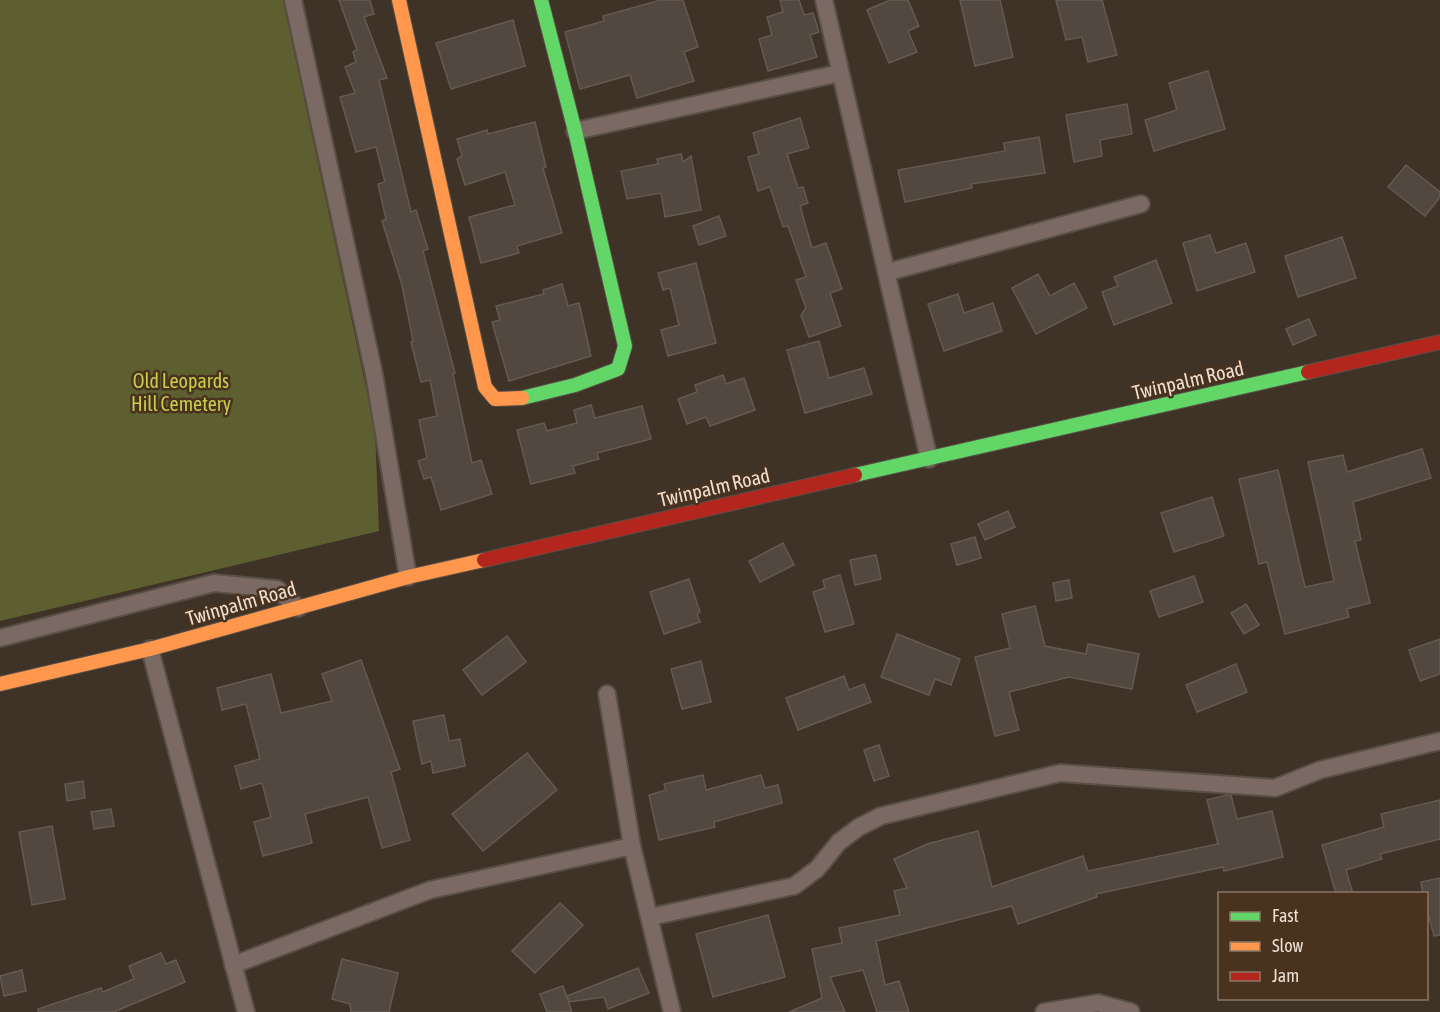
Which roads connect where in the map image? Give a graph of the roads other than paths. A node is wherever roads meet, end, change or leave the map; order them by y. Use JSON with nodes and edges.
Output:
{"nodes":[{"id":1,"x":293,"y":0,"type":"edge"},
{"id":2,"x":540,"y":0,"type":"edge"},
{"id":3,"x":824,"y":0,"type":"edge"},
{"id":4,"x":404,"y":1,"type":"edge"},
{"id":5,"x":840,"y":73,"type":"junction"},
{"id":6,"x":575,"y":130,"type":"junction"},
{"id":7,"x":1141,"y":204,"type":"dead end"},
{"id":8,"x":888,"y":272,"type":"junction"},
{"id":9,"x":1440,"y":342,"type":"edge"},
{"id":10,"x":929,"y":459,"type":"junction"},
{"id":11,"x":408,"y":577,"type":"junction"},
{"id":12,"x":298,"y":608,"type":"junction"},
{"id":13,"x":0,"y":638,"type":"edge"},
{"id":14,"x":150,"y":649,"type":"junction"},
{"id":15,"x":0,"y":684,"type":"edge"},
{"id":16,"x":607,"y":694,"type":"dead end"},
{"id":17,"x":1440,"y":741,"type":"edge"},
{"id":18,"x":632,"y":846,"type":"junction"},
{"id":19,"x":650,"y":917,"type":"junction"},
{"id":20,"x":233,"y":965,"type":"junction"},
{"id":21,"x":246,"y":1012,"type":"edge"},
{"id":22,"x":672,"y":1012,"type":"edge"},
{"id":23,"x":1044,"y":1012,"type":"edge"},
{"id":24,"x":1131,"y":1012,"type":"edge"}],
"edges":[{"from":1,"to":11,"type":"street"},
{"from":2,"to":6,"type":"main road"},
{"from":3,"to":5,"type":"street"},
{"from":4,"to":6,"type":"main road"},
{"from":5,"to":6,"type":"street"},
{"from":5,"to":8,"type":"street"},
{"from":7,"to":8,"type":"street"},
{"from":8,"to":10,"type":"street"},
{"from":9,"to":10,"type":"main road","name":"Twinpalm Road"},
{"from":10,"to":11,"type":"main road","name":"Twinpalm Road"},
{"from":11,"to":12,"type":"main road","name":"Twinpalm Road"},
{"from":12,"to":13,"type":"street"},
{"from":12,"to":14,"type":"main road","name":"Twinpalm Road"},
{"from":14,"to":15,"type":"main road","name":"Twinpalm Road"},
{"from":14,"to":20,"type":"street"},
{"from":16,"to":18,"type":"street"},
{"from":17,"to":19,"type":"street"},
{"from":18,"to":19,"type":"street"},
{"from":18,"to":20,"type":"street"},
{"from":19,"to":22,"type":"street"},
{"from":20,"to":21,"type":"street"},
{"from":23,"to":24,"type":"street"}]}
